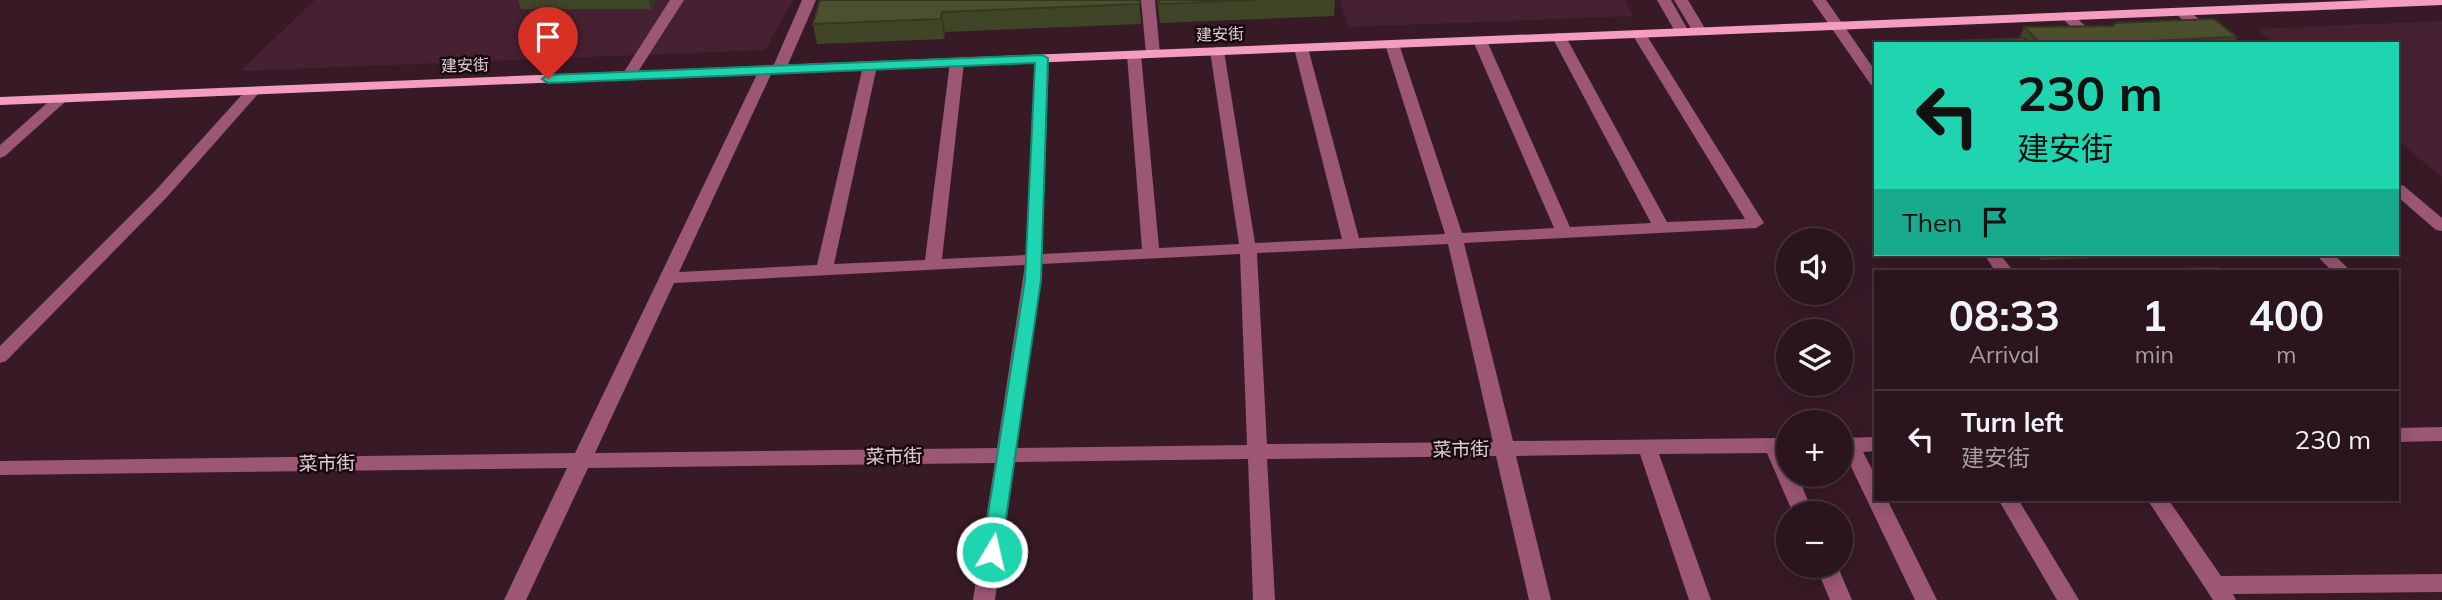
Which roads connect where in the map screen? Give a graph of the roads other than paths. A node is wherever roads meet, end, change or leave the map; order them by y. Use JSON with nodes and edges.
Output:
{"nodes":[{"id":1,"x":677,"y":0,"type":"edge"},
{"id":2,"x":808,"y":0,"type":"edge"},
{"id":3,"x":1148,"y":0,"type":"edge"},
{"id":4,"x":1664,"y":0,"type":"edge"},
{"id":5,"x":1681,"y":0,"type":"edge"},
{"id":6,"x":1819,"y":0,"type":"edge"},
{"id":7,"x":2442,"y":1,"type":"edge"},
{"id":8,"x":2182,"y":12,"type":"junction"},
{"id":9,"x":2067,"y":16,"type":"junction"},
{"id":10,"x":1839,"y":26,"type":"junction"},
{"id":11,"x":1682,"y":32,"type":"junction"},
{"id":12,"x":1700,"y":32,"type":"junction"},
{"id":13,"x":1639,"y":34,"type":"junction"},
{"id":14,"x":1559,"y":37,"type":"junction"},
{"id":15,"x":1480,"y":41,"type":"junction"},
{"id":16,"x":2094,"y":42,"type":"edge"},
{"id":17,"x":2219,"y":42,"type":"edge"},
{"id":18,"x":1392,"y":44,"type":"junction"},
{"id":19,"x":1301,"y":48,"type":"junction"},
{"id":20,"x":1217,"y":51,"type":"junction"},
{"id":21,"x":1153,"y":54,"type":"junction"},
{"id":22,"x":1134,"y":55,"type":"junction"},
{"id":23,"x":1042,"y":58,"type":"junction"},
{"id":24,"x":957,"y":62,"type":"junction"},
{"id":25,"x":870,"y":65,"type":"junction"},
{"id":26,"x":772,"y":70,"type":"junction"},
{"id":27,"x":629,"y":75,"type":"junction"},
{"id":28,"x":1874,"y":79,"type":"edge"},
{"id":29,"x":253,"y":91,"type":"junction"},
{"id":30,"x":60,"y":99,"type":"junction"},
{"id":31,"x":0,"y":101,"type":"edge"},
{"id":32,"x":0,"y":153,"type":"edge"},
{"id":33,"x":2399,"y":190,"type":"edge"},
{"id":34,"x":2442,"y":226,"type":"edge"},
{"id":35,"x":1662,"y":228,"type":"junction"},
{"id":36,"x":1564,"y":233,"type":"junction"},
{"id":37,"x":1455,"y":239,"type":"junction"},
{"id":38,"x":1352,"y":244,"type":"junction"},
{"id":39,"x":1248,"y":249,"type":"junction"},
{"id":40,"x":1151,"y":254,"type":"junction"},
{"id":41,"x":2325,"y":256,"type":"edge"},
{"id":42,"x":1034,"y":260,"type":"junction"},
{"id":43,"x":933,"y":265,"type":"junction"},
{"id":44,"x":2341,"y":270,"type":"edge"},
{"id":45,"x":824,"y":271,"type":"junction"},
{"id":46,"x":667,"y":278,"type":"junction"},
{"id":47,"x":0,"y":357,"type":"edge"},
{"id":48,"x":2442,"y":434,"type":"edge"},
{"id":49,"x":2399,"y":435,"type":"edge"},
{"id":50,"x":1874,"y":444,"type":"edge"},
{"id":51,"x":1776,"y":445,"type":"edge"},
{"id":52,"x":1853,"y":445,"type":"edge"},
{"id":53,"x":1647,"y":447,"type":"junction"},
{"id":54,"x":1504,"y":449,"type":"junction"},
{"id":55,"x":1257,"y":452,"type":"junction"},
{"id":56,"x":1006,"y":455,"type":"junction"},
{"id":57,"x":1853,"y":457,"type":"edge"},
{"id":58,"x":582,"y":460,"type":"junction"},
{"id":59,"x":0,"y":468,"type":"edge"},
{"id":60,"x":1874,"y":494,"type":"edge"},
{"id":61,"x":1877,"y":501,"type":"edge"},
{"id":62,"x":2009,"y":501,"type":"edge"},
{"id":63,"x":2158,"y":501,"type":"edge"},
{"id":64,"x":1832,"y":578,"type":"edge"},
{"id":65,"x":2442,"y":583,"type":"edge"},
{"id":66,"x":2220,"y":592,"type":"edge"},
{"id":67,"x":515,"y":600,"type":"edge"},
{"id":68,"x":984,"y":600,"type":"edge"},
{"id":69,"x":1264,"y":600,"type":"edge"},
{"id":70,"x":1540,"y":600,"type":"edge"},
{"id":71,"x":1700,"y":600,"type":"edge"},
{"id":72,"x":1841,"y":600,"type":"edge"},
{"id":73,"x":1926,"y":600,"type":"edge"},
{"id":74,"x":2068,"y":600,"type":"edge"}],
"edges":[{"from":1,"to":27,"type":"street"},
{"from":2,"to":26,"type":"street"},
{"from":3,"to":21,"type":"street"},
{"from":4,"to":11,"type":"street"},
{"from":5,"to":12,"type":"street"},
{"from":6,"to":10,"type":"street"},
{"from":7,"to":8,"type":"main road","name":"建安街"},
{"from":8,"to":9,"type":"main road","name":"建安街"},
{"from":8,"to":17,"type":"street"},
{"from":9,"to":10,"type":"main road","name":"建安街"},
{"from":9,"to":16,"type":"street"},
{"from":10,"to":12,"type":"main road","name":"建安街"},
{"from":10,"to":28,"type":"street"},
{"from":11,"to":12,"type":"main road","name":"建安街"},
{"from":11,"to":13,"type":"main road","name":"建安街"},
{"from":13,"to":14,"type":"main road","name":"建安街"},
{"from":13,"to":35,"type":"street"},
{"from":14,"to":15,"type":"main road","name":"建安街"},
{"from":14,"to":35,"type":"street"},
{"from":15,"to":18,"type":"main road","name":"建安街"},
{"from":15,"to":36,"type":"street"},
{"from":18,"to":19,"type":"main road","name":"建安街"},
{"from":18,"to":37,"type":"street"},
{"from":19,"to":20,"type":"main road","name":"建安街"},
{"from":19,"to":38,"type":"street"},
{"from":20,"to":21,"type":"main road","name":"建安街"},
{"from":20,"to":39,"type":"street"},
{"from":21,"to":22,"type":"main road","name":"建安街"},
{"from":22,"to":23,"type":"main road","name":"建安街"},
{"from":22,"to":40,"type":"street"},
{"from":23,"to":24,"type":"main road","name":"建安街"},
{"from":23,"to":42,"type":"street"},
{"from":24,"to":25,"type":"main road","name":"建安街"},
{"from":24,"to":43,"type":"street"},
{"from":25,"to":26,"type":"main road","name":"建安街"},
{"from":25,"to":45,"type":"street"},
{"from":26,"to":27,"type":"main road","name":"建安街"},
{"from":26,"to":46,"type":"street"},
{"from":27,"to":29,"type":"main road","name":"建安街"},
{"from":29,"to":30,"type":"main road","name":"建安街"},
{"from":29,"to":47,"type":"street"},
{"from":30,"to":31,"type":"main road","name":"建安街"},
{"from":30,"to":32,"type":"street"},
{"from":33,"to":34,"type":"street"},
{"from":35,"to":36,"type":"street"},
{"from":36,"to":37,"type":"street"},
{"from":37,"to":38,"type":"street"},
{"from":37,"to":54,"type":"street"},
{"from":38,"to":39,"type":"street"},
{"from":39,"to":40,"type":"street"},
{"from":39,"to":55,"type":"street"},
{"from":40,"to":42,"type":"street"},
{"from":41,"to":44,"type":"street"},
{"from":42,"to":43,"type":"street"},
{"from":42,"to":56,"type":"street"},
{"from":43,"to":45,"type":"street"},
{"from":45,"to":46,"type":"street"},
{"from":46,"to":58,"type":"street"},
{"from":48,"to":49,"type":"street"},
{"from":50,"to":52,"type":"street"},
{"from":51,"to":53,"type":"street","name":"菜市街"},
{"from":53,"to":54,"type":"street","name":"菜市街"},
{"from":53,"to":71,"type":"street"},
{"from":54,"to":55,"type":"street","name":"菜市街"},
{"from":54,"to":70,"type":"street"},
{"from":55,"to":56,"type":"street","name":"菜市街"},
{"from":55,"to":69,"type":"street"},
{"from":56,"to":58,"type":"street","name":"菜市街"},
{"from":56,"to":68,"type":"street"},
{"from":57,"to":60,"type":"street"},
{"from":58,"to":59,"type":"street","name":"菜市街"},
{"from":58,"to":67,"type":"street"},
{"from":61,"to":73,"type":"street"},
{"from":62,"to":74,"type":"street"},
{"from":63,"to":66,"type":"street"},
{"from":64,"to":72,"type":"street"},
{"from":65,"to":66,"type":"street"}]}
